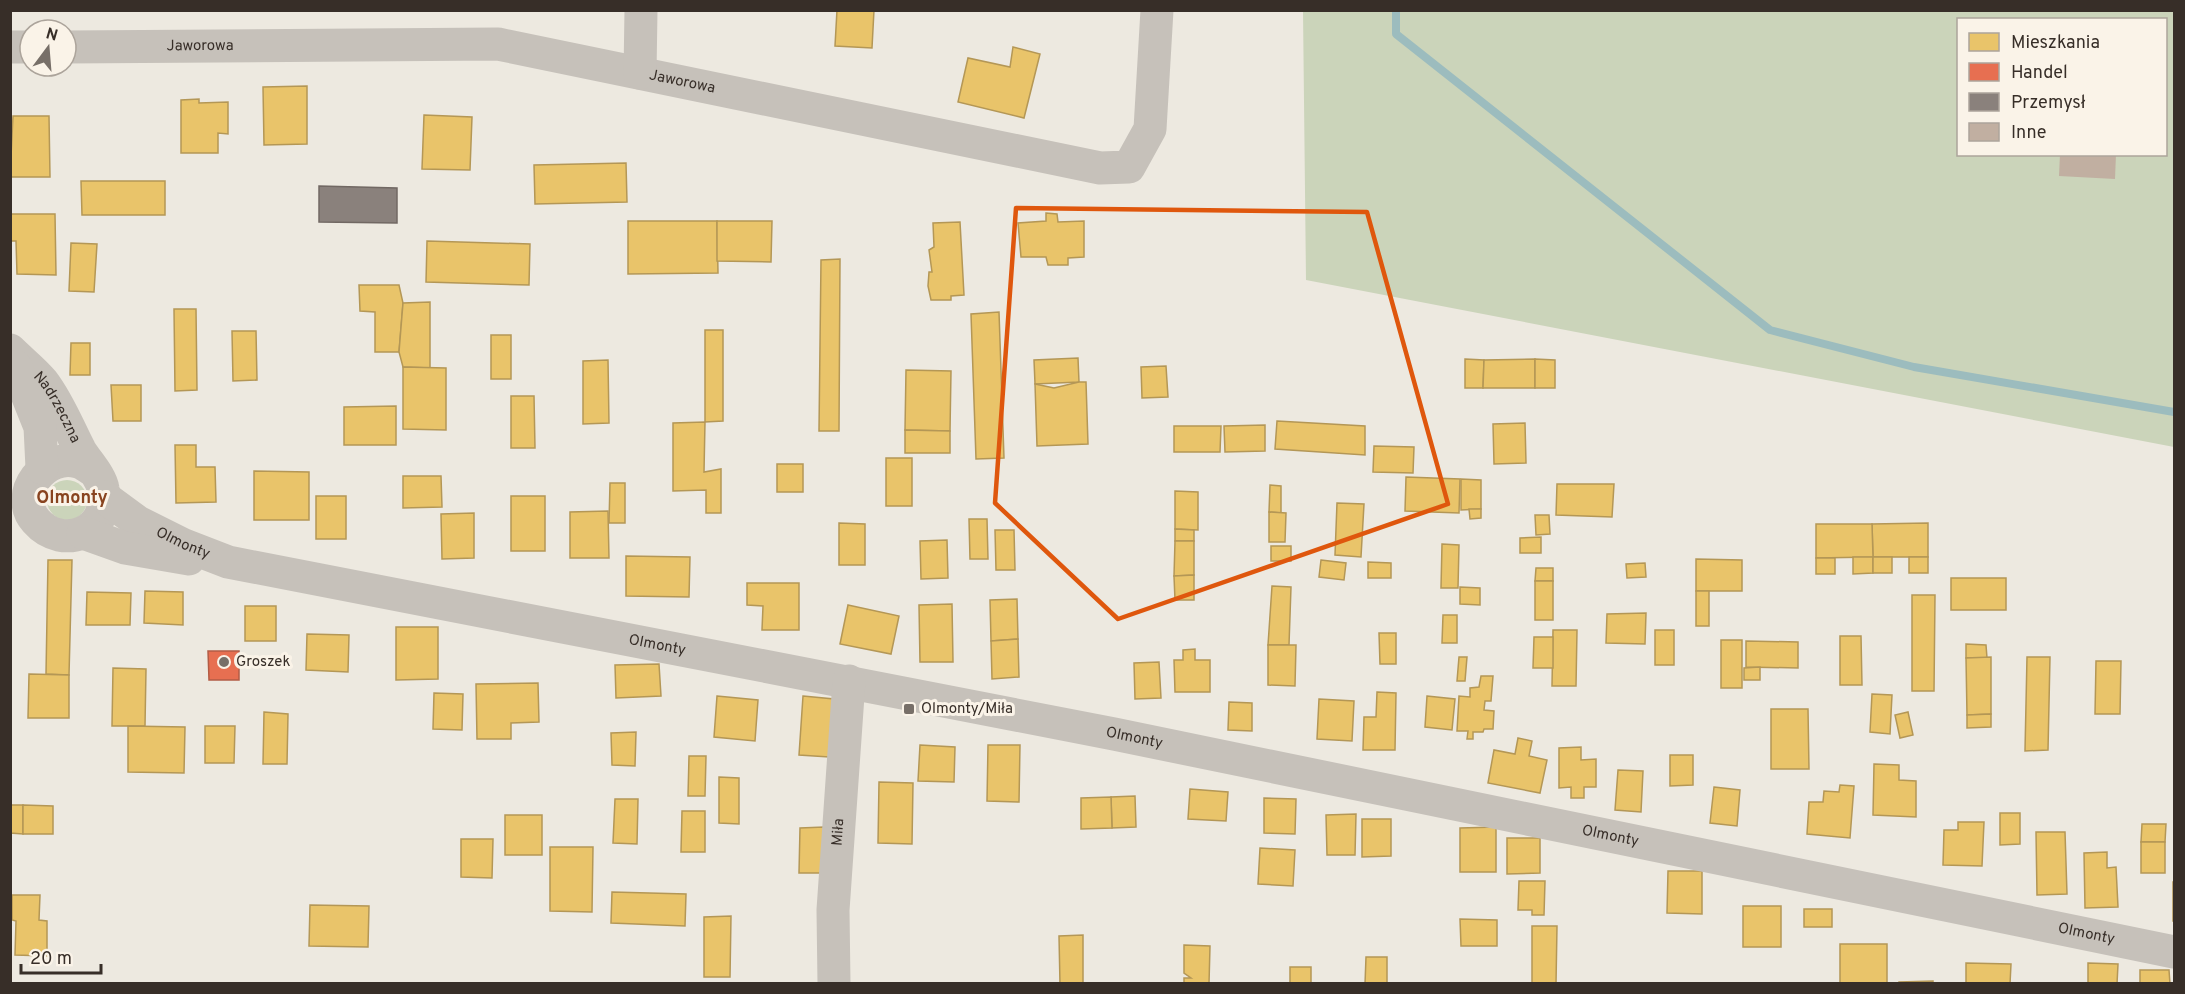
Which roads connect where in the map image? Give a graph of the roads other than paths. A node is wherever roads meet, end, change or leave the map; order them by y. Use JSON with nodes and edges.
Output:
{"nodes":[{"id":1,"x":641,"y":10,"type":"edge"},
{"id":2,"x":1157,"y":10,"type":"edge"},
{"id":3,"x":78,"y":47,"type":"edge"},
{"id":4,"x":640,"y":73,"type":"junction"},
{"id":5,"x":11,"y":351,"type":"edge"},
{"id":6,"x":28,"y":480,"type":"edge"},
{"id":7,"x":99,"y":484,"type":"junction"},
{"id":8,"x":10,"y":525,"type":"edge"},
{"id":9,"x":47,"y":532,"type":"junction"},
{"id":10,"x":83,"y":533,"type":"junction"},
{"id":11,"x":228,"y":562,"type":"junction"},
{"id":12,"x":849,"y":681,"type":"junction"},
{"id":13,"x":2175,"y":952,"type":"edge"},
{"id":14,"x":834,"y":984,"type":"edge"}],
"edges":[{"from":1,"to":4,"type":"street"},
{"from":2,"to":4,"type":"street","name":"Jaworowa"},
{"from":3,"to":4,"type":"street","name":"Jaworowa"},
{"from":5,"to":6,"type":"street"},
{"from":5,"to":7,"type":"street","name":"Nadrzeczna"},
{"from":6,"to":7,"type":"street"},
{"from":6,"to":9,"type":"street"},
{"from":7,"to":10,"type":"street"},
{"from":7,"to":11,"type":"street","name":"Olmonty"},
{"from":8,"to":9,"type":"street"},
{"from":9,"to":10,"type":"street"},
{"from":10,"to":11,"type":"street"},
{"from":11,"to":12,"type":"street","name":"Olmonty"},
{"from":12,"to":13,"type":"street","name":"Olmonty"},
{"from":12,"to":14,"type":"street","name":"Miła"}]}
